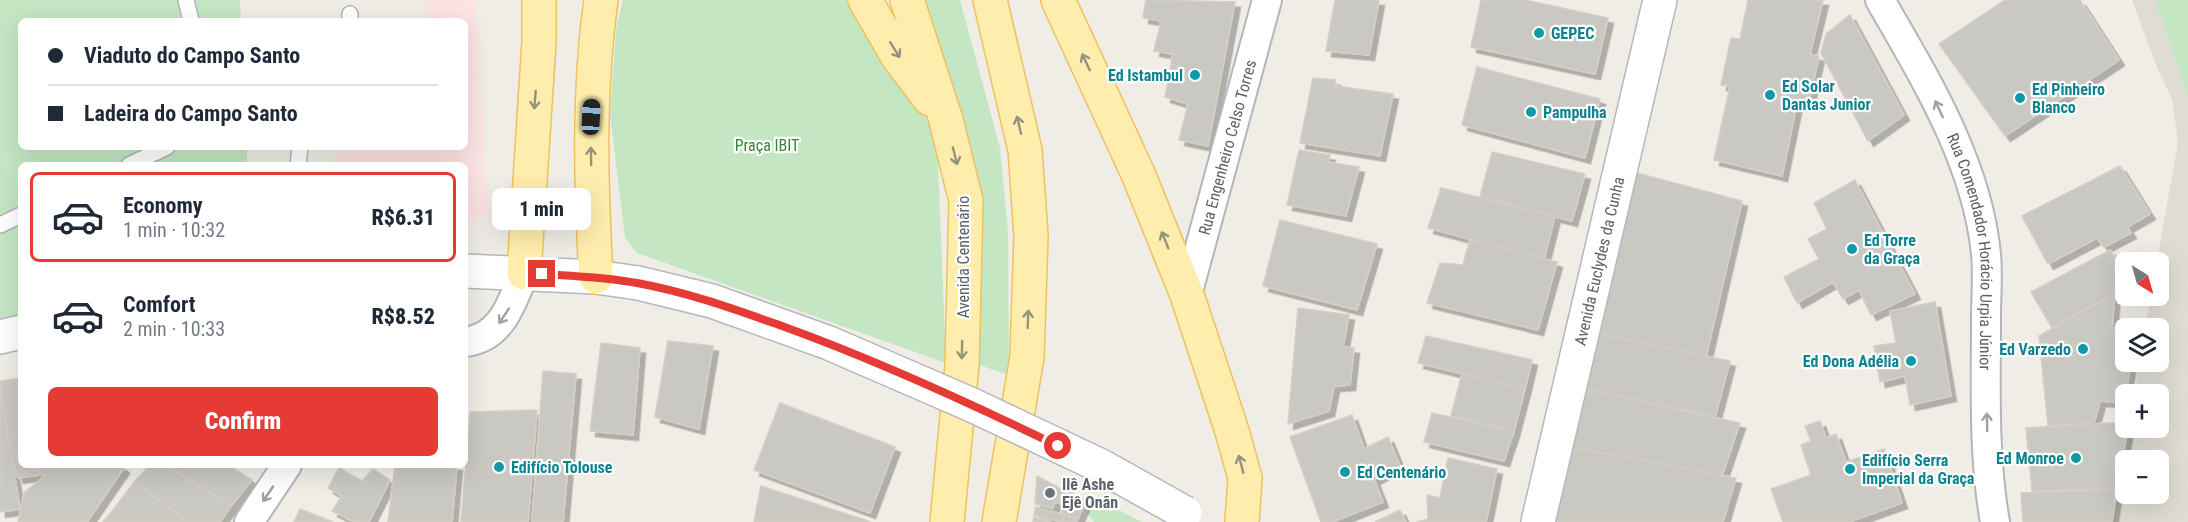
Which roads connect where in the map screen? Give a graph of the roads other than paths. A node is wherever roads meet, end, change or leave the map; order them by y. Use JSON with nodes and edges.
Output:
{"nodes":[{"id":1,"x":186,"y":0,"type":"edge"},
{"id":2,"x":539,"y":0,"type":"edge"},
{"id":3,"x":601,"y":0,"type":"edge"},
{"id":4,"x":865,"y":0,"type":"edge"},
{"id":5,"x":907,"y":0,"type":"edge"},
{"id":6,"x":990,"y":0,"type":"edge"},
{"id":7,"x":1058,"y":0,"type":"edge"},
{"id":8,"x":1267,"y":0,"type":"edge"},
{"id":9,"x":1660,"y":0,"type":"edge"},
{"id":10,"x":1880,"y":0,"type":"edge"},
{"id":11,"x":190,"y":18,"type":"edge"},
{"id":12,"x":946,"y":120,"type":"junction"},
{"id":13,"x":161,"y":150,"type":"edge"},
{"id":14,"x":135,"y":162,"type":"edge"},
{"id":15,"x":18,"y":216,"type":"edge"},
{"id":16,"x":0,"y":225,"type":"edge"},
{"id":17,"x":468,"y":271,"type":"edge"},
{"id":18,"x":524,"y":273,"type":"junction"},
{"id":19,"x":596,"y":277,"type":"junction"},
{"id":20,"x":1188,"y":295,"type":"junction"},
{"id":21,"x":18,"y":333,"type":"edge"},
{"id":22,"x":0,"y":337,"type":"edge"},
{"id":23,"x":468,"y":341,"type":"edge"},
{"id":24,"x":1018,"y":409,"type":"junction"},
{"id":25,"x":285,"y":468,"type":"edge"},
{"id":26,"x":1193,"y":518,"type":"edge"},
{"id":27,"x":249,"y":522,"type":"edge"},
{"id":28,"x":947,"y":522,"type":"edge"},
{"id":29,"x":999,"y":522,"type":"edge"},
{"id":30,"x":1016,"y":522,"type":"edge"},
{"id":31,"x":1242,"y":522,"type":"edge"},
{"id":32,"x":1538,"y":522,"type":"edge"},
{"id":33,"x":1995,"y":522,"type":"edge"}],
"edges":[{"from":1,"to":11,"type":"lane"},
{"from":2,"to":18,"type":"main road","one_way":true},
{"from":19,"to":3,"type":"main road","one_way":true},
{"from":4,"to":12,"type":"main road","one_way":true},
{"from":5,"to":12,"type":"main road","name":"Avenida Centenário"},
{"from":24,"to":6,"type":"main road","one_way":true},
{"from":20,"to":7,"type":"main road","one_way":true},
{"from":8,"to":20,"type":"street","name":"Rua Engenheiro Celso Torres"},
{"from":9,"to":32,"type":"main road","name":"Avenida Euclydes da Cunha"},
{"from":33,"to":10,"type":"street","name":"Rua Comendador Horácio Urpia Júnior","one_way":true},
{"from":12,"to":28,"type":"main road","name":"Avenida Centenário","one_way":true},
{"from":13,"to":14,"type":"lane"},
{"from":15,"to":16,"type":"lane"},
{"from":17,"to":18,"type":"main road"},
{"from":18,"to":19,"type":"main road"},
{"from":18,"to":23,"type":"street","one_way":true},
{"from":19,"to":26,"type":"main road","bridge":true},
{"from":31,"to":20,"type":"main road","one_way":true},
{"from":21,"to":22,"type":"main road"},
{"from":24,"to":29,"type":"main road"},
{"from":24,"to":30,"type":"main road"},
{"from":25,"to":27,"type":"street","one_way":true}]}
